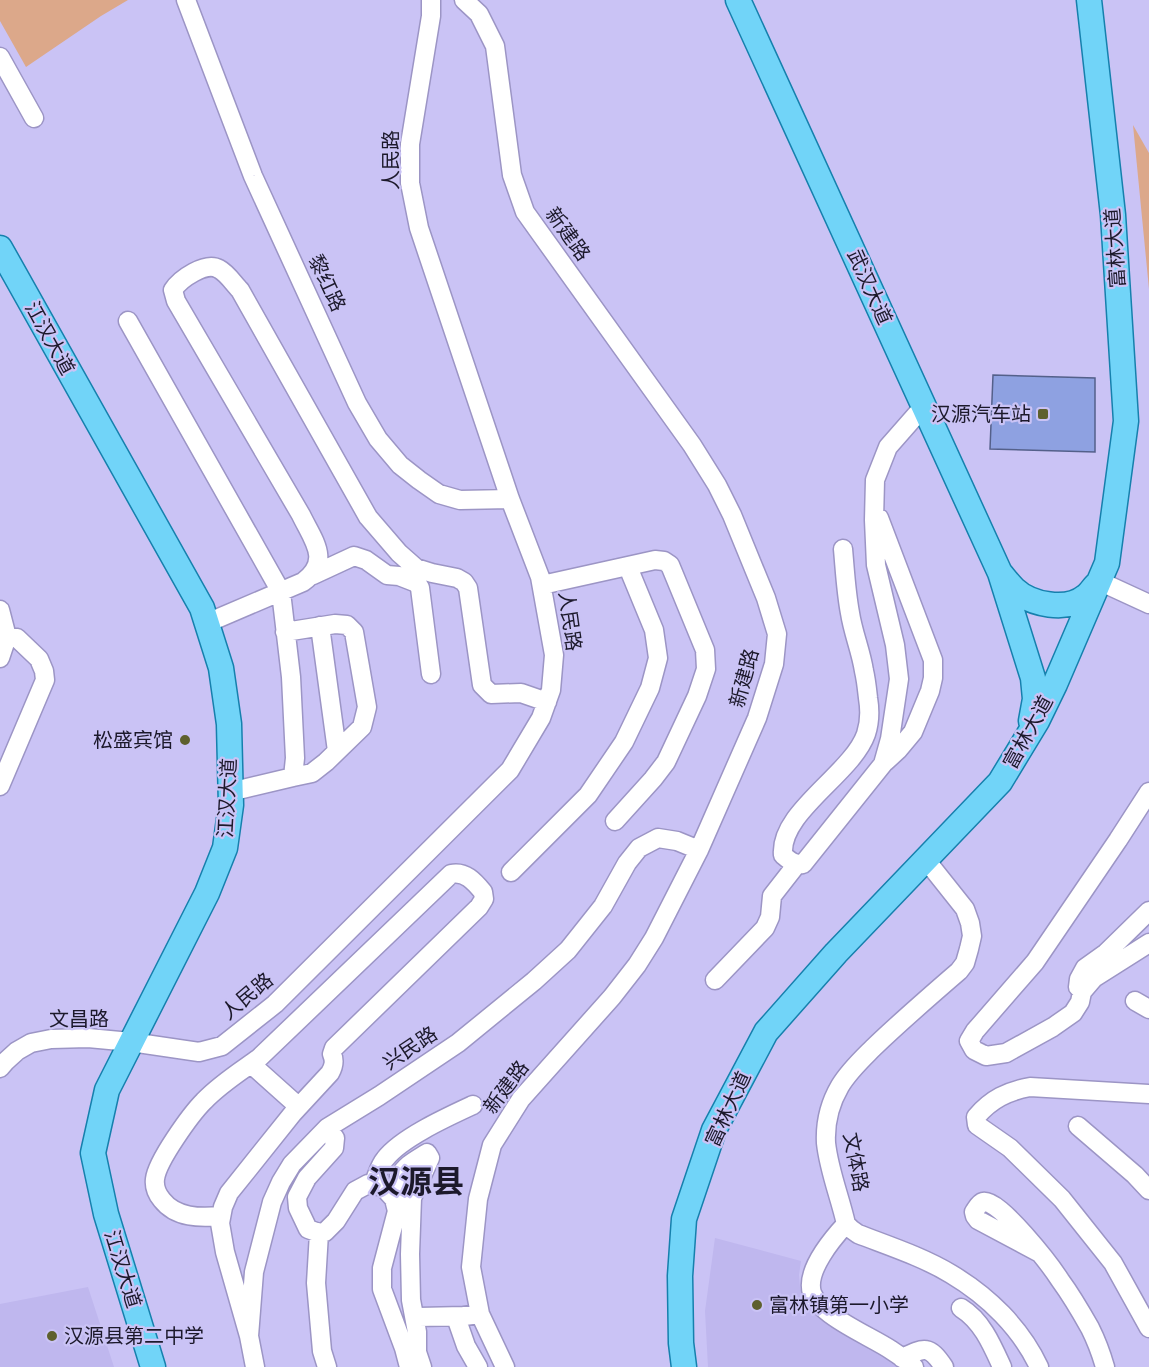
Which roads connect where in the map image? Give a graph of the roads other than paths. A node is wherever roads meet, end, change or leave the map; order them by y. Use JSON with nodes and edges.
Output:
{"nodes":[{"id":1,"x":186,"y":0,"type":"edge"},
{"id":2,"x":430,"y":0,"type":"edge"},
{"id":3,"x":464,"y":0,"type":"edge"},
{"id":4,"x":738,"y":0,"type":"edge"},
{"id":5,"x":1089,"y":0,"type":"edge"},
{"id":6,"x":0,"y":57,"type":"edge"},
{"id":7,"x":34,"y":118,"type":"dead end"},
{"id":8,"x":0,"y":248,"type":"edge"},
{"id":9,"x":128,"y":321,"type":"dead end"},
{"id":10,"x":924,"y":406,"type":"junction"},
{"id":11,"x":510,"y":499,"type":"junction"},
{"id":12,"x":874,"y":505,"type":"junction"},
{"id":13,"x":843,"y":549,"type":"dead end"},
{"id":14,"x":628,"y":567,"type":"junction"},
{"id":15,"x":1000,"y":574,"type":"junction"},
{"id":16,"x":313,"y":575,"type":"junction"},
{"id":17,"x":1100,"y":580,"type":"junction"},
{"id":18,"x":542,"y":585,"type":"junction"},
{"id":19,"x":281,"y":592,"type":"junction"},
{"id":20,"x":1149,"y":604,"type":"edge"},
{"id":21,"x":1087,"y":609,"type":"junction"},
{"id":22,"x":0,"y":610,"type":"edge"},
{"id":23,"x":207,"y":624,"type":"junction"},
{"id":24,"x":320,"y":626,"type":"junction"},
{"id":25,"x":285,"y":632,"type":"junction"},
{"id":26,"x":7,"y":637,"type":"junction"},
{"id":27,"x":0,"y":658,"type":"edge"},
{"id":28,"x":431,"y":674,"type":"dead end"},
{"id":29,"x":1051,"y":694,"type":"junction"},
{"id":30,"x":547,"y":702,"type":"junction"},
{"id":31,"x":1023,"y":745,"type":"junction"},
{"id":32,"x":337,"y":751,"type":"junction"},
{"id":33,"x":883,"y":764,"type":"junction"},
{"id":34,"x":293,"y":777,"type":"junction"},
{"id":35,"x":0,"y":786,"type":"edge"},
{"id":36,"x":230,"y":792,"type":"junction"},
{"id":37,"x":1149,"y":792,"type":"edge"},
{"id":38,"x":615,"y":821,"type":"dead end"},
{"id":39,"x":699,"y":850,"type":"junction"},
{"id":40,"x":926,"y":860,"type":"junction"},
{"id":41,"x":796,"y":864,"type":"junction"},
{"id":42,"x":511,"y":872,"type":"dead end"},
{"id":43,"x":1149,"y":911,"type":"edge"},
{"id":44,"x":1149,"y":943,"type":"edge"},
{"id":45,"x":715,"y":980,"type":"dead end"},
{"id":46,"x":1082,"y":992,"type":"junction"},
{"id":47,"x":131,"y":1042,"type":"junction"},
{"id":48,"x":251,"y":1064,"type":"junction"},
{"id":49,"x":0,"y":1068,"type":"edge"},
{"id":50,"x":1149,"y":1094,"type":"edge"},
{"id":51,"x":472,"y":1105,"type":"dead end"},
{"id":52,"x":298,"y":1106,"type":"junction"},
{"id":53,"x":1078,"y":1126,"type":"dead end"},
{"id":54,"x":327,"y":1128,"type":"junction"},
{"id":55,"x":373,"y":1185,"type":"junction"},
{"id":56,"x":1149,"y":1190,"type":"edge"},
{"id":57,"x":412,"y":1198,"type":"dead end"},
{"id":58,"x":221,"y":1216,"type":"junction"},
{"id":59,"x":846,"y":1224,"type":"junction"},
{"id":60,"x":319,"y":1233,"type":"junction"},
{"id":61,"x":1038,"y":1252,"type":"dead end"},
{"id":62,"x":961,"y":1308,"type":"dead end"},
{"id":63,"x":472,"y":1315,"type":"junction"},
{"id":64,"x":414,"y":1316,"type":"junction"},
{"id":65,"x":1149,"y":1328,"type":"edge"},
{"id":66,"x":249,"y":1336,"type":"junction"},
{"id":67,"x":908,"y":1362,"type":"edge"},
{"id":68,"x":153,"y":1367,"type":"edge"},
{"id":69,"x":255,"y":1367,"type":"edge"},
{"id":70,"x":327,"y":1367,"type":"edge"},
{"id":71,"x":409,"y":1367,"type":"edge"},
{"id":72,"x":422,"y":1367,"type":"edge"},
{"id":73,"x":478,"y":1367,"type":"edge"},
{"id":74,"x":505,"y":1367,"type":"edge"},
{"id":75,"x":684,"y":1367,"type":"edge"},
{"id":76,"x":944,"y":1367,"type":"edge"},
{"id":77,"x":1002,"y":1367,"type":"edge"},
{"id":78,"x":1039,"y":1367,"type":"edge"},
{"id":79,"x":1105,"y":1367,"type":"edge"}],
"edges":[{"from":1,"to":11,"type":"street","name":"黎红路"},
{"from":2,"to":11,"type":"street","name":"人民路"},
{"from":3,"to":39,"type":"street","name":"新建路"},
{"from":4,"to":10,"type":"main road","name":"武汉大道"},
{"from":5,"to":17,"type":"main road","name":"富林大道"},
{"from":6,"to":7,"type":"street"},
{"from":8,"to":23,"type":"main road","name":"江汉大道"},
{"from":9,"to":19,"type":"street"},
{"from":10,"to":12,"type":"street"},
{"from":10,"to":15,"type":"main road","name":"武汉大道"},
{"from":11,"to":18,"type":"street","name":"人民路"},
{"from":12,"to":33,"type":"street"},
{"from":12,"to":33,"type":"street"},
{"from":13,"to":41,"type":"street"},
{"from":14,"to":18,"type":"street"},
{"from":14,"to":38,"type":"street"},
{"from":14,"to":42,"type":"street"},
{"from":15,"to":17,"type":"main road"},
{"from":15,"to":21,"type":"main road"},
{"from":15,"to":29,"type":"main road"},
{"from":15,"to":31,"type":"main road"},
{"from":16,"to":19,"type":"street"},
{"from":16,"to":28,"type":"street"},
{"from":16,"to":30,"type":"street"},
{"from":17,"to":20,"type":"street"},
{"from":17,"to":21,"type":"main road","name":"富林大道"},
{"from":18,"to":30,"type":"street","name":"人民路"},
{"from":19,"to":23,"type":"street"},
{"from":19,"to":25,"type":"street"},
{"from":21,"to":29,"type":"main road","name":"富林大道"},
{"from":22,"to":26,"type":"street"},
{"from":23,"to":36,"type":"main road","name":"江汉大道"},
{"from":24,"to":25,"type":"street"},
{"from":24,"to":32,"type":"street"},
{"from":24,"to":32,"type":"street"},
{"from":25,"to":34,"type":"street"},
{"from":26,"to":27,"type":"street"},
{"from":26,"to":35,"type":"street"},
{"from":29,"to":31,"type":"main road","name":"富林大道"},
{"from":30,"to":47,"type":"street","name":"人民路"},
{"from":31,"to":40,"type":"main road","name":"富林大道"},
{"from":32,"to":34,"type":"street"},
{"from":33,"to":41,"type":"street"},
{"from":34,"to":36,"type":"street"},
{"from":36,"to":47,"type":"main road","name":"江汉大道"},
{"from":37,"to":46,"type":"street"},
{"from":39,"to":54,"type":"street","name":"兴民路"},
{"from":39,"to":63,"type":"street","name":"新建路"},
{"from":40,"to":59,"type":"street","name":"文体路"},
{"from":40,"to":75,"type":"main road","name":"富林大道"},
{"from":41,"to":45,"type":"street"},
{"from":43,"to":46,"type":"street"},
{"from":44,"to":46,"type":"street"},
{"from":47,"to":49,"type":"street","name":"文昌路"},
{"from":47,"to":68,"type":"main road","name":"江汉大道"},
{"from":48,"to":52,"type":"street"},
{"from":48,"to":52,"type":"street"},
{"from":48,"to":58,"type":"street"},
{"from":50,"to":65,"type":"street"},
{"from":51,"to":55,"type":"street"},
{"from":52,"to":58,"type":"street"},
{"from":53,"to":56,"type":"street"},
{"from":54,"to":60,"type":"street"},
{"from":54,"to":66,"type":"street","name":"兴民路"},
{"from":55,"to":60,"type":"street"},
{"from":55,"to":71,"type":"street"},
{"from":57,"to":64,"type":"street"},
{"from":58,"to":66,"type":"street"},
{"from":59,"to":67,"type":"street"},
{"from":59,"to":78,"type":"street"},
{"from":60,"to":70,"type":"street"},
{"from":61,"to":79,"type":"street"},
{"from":62,"to":77,"type":"street"},
{"from":63,"to":64,"type":"street"},
{"from":63,"to":73,"type":"street"},
{"from":63,"to":74,"type":"street","name":"新建路"},
{"from":64,"to":72,"type":"street"},
{"from":66,"to":69,"type":"street","name":"兴民路"},
{"from":67,"to":76,"type":"street"}]}
